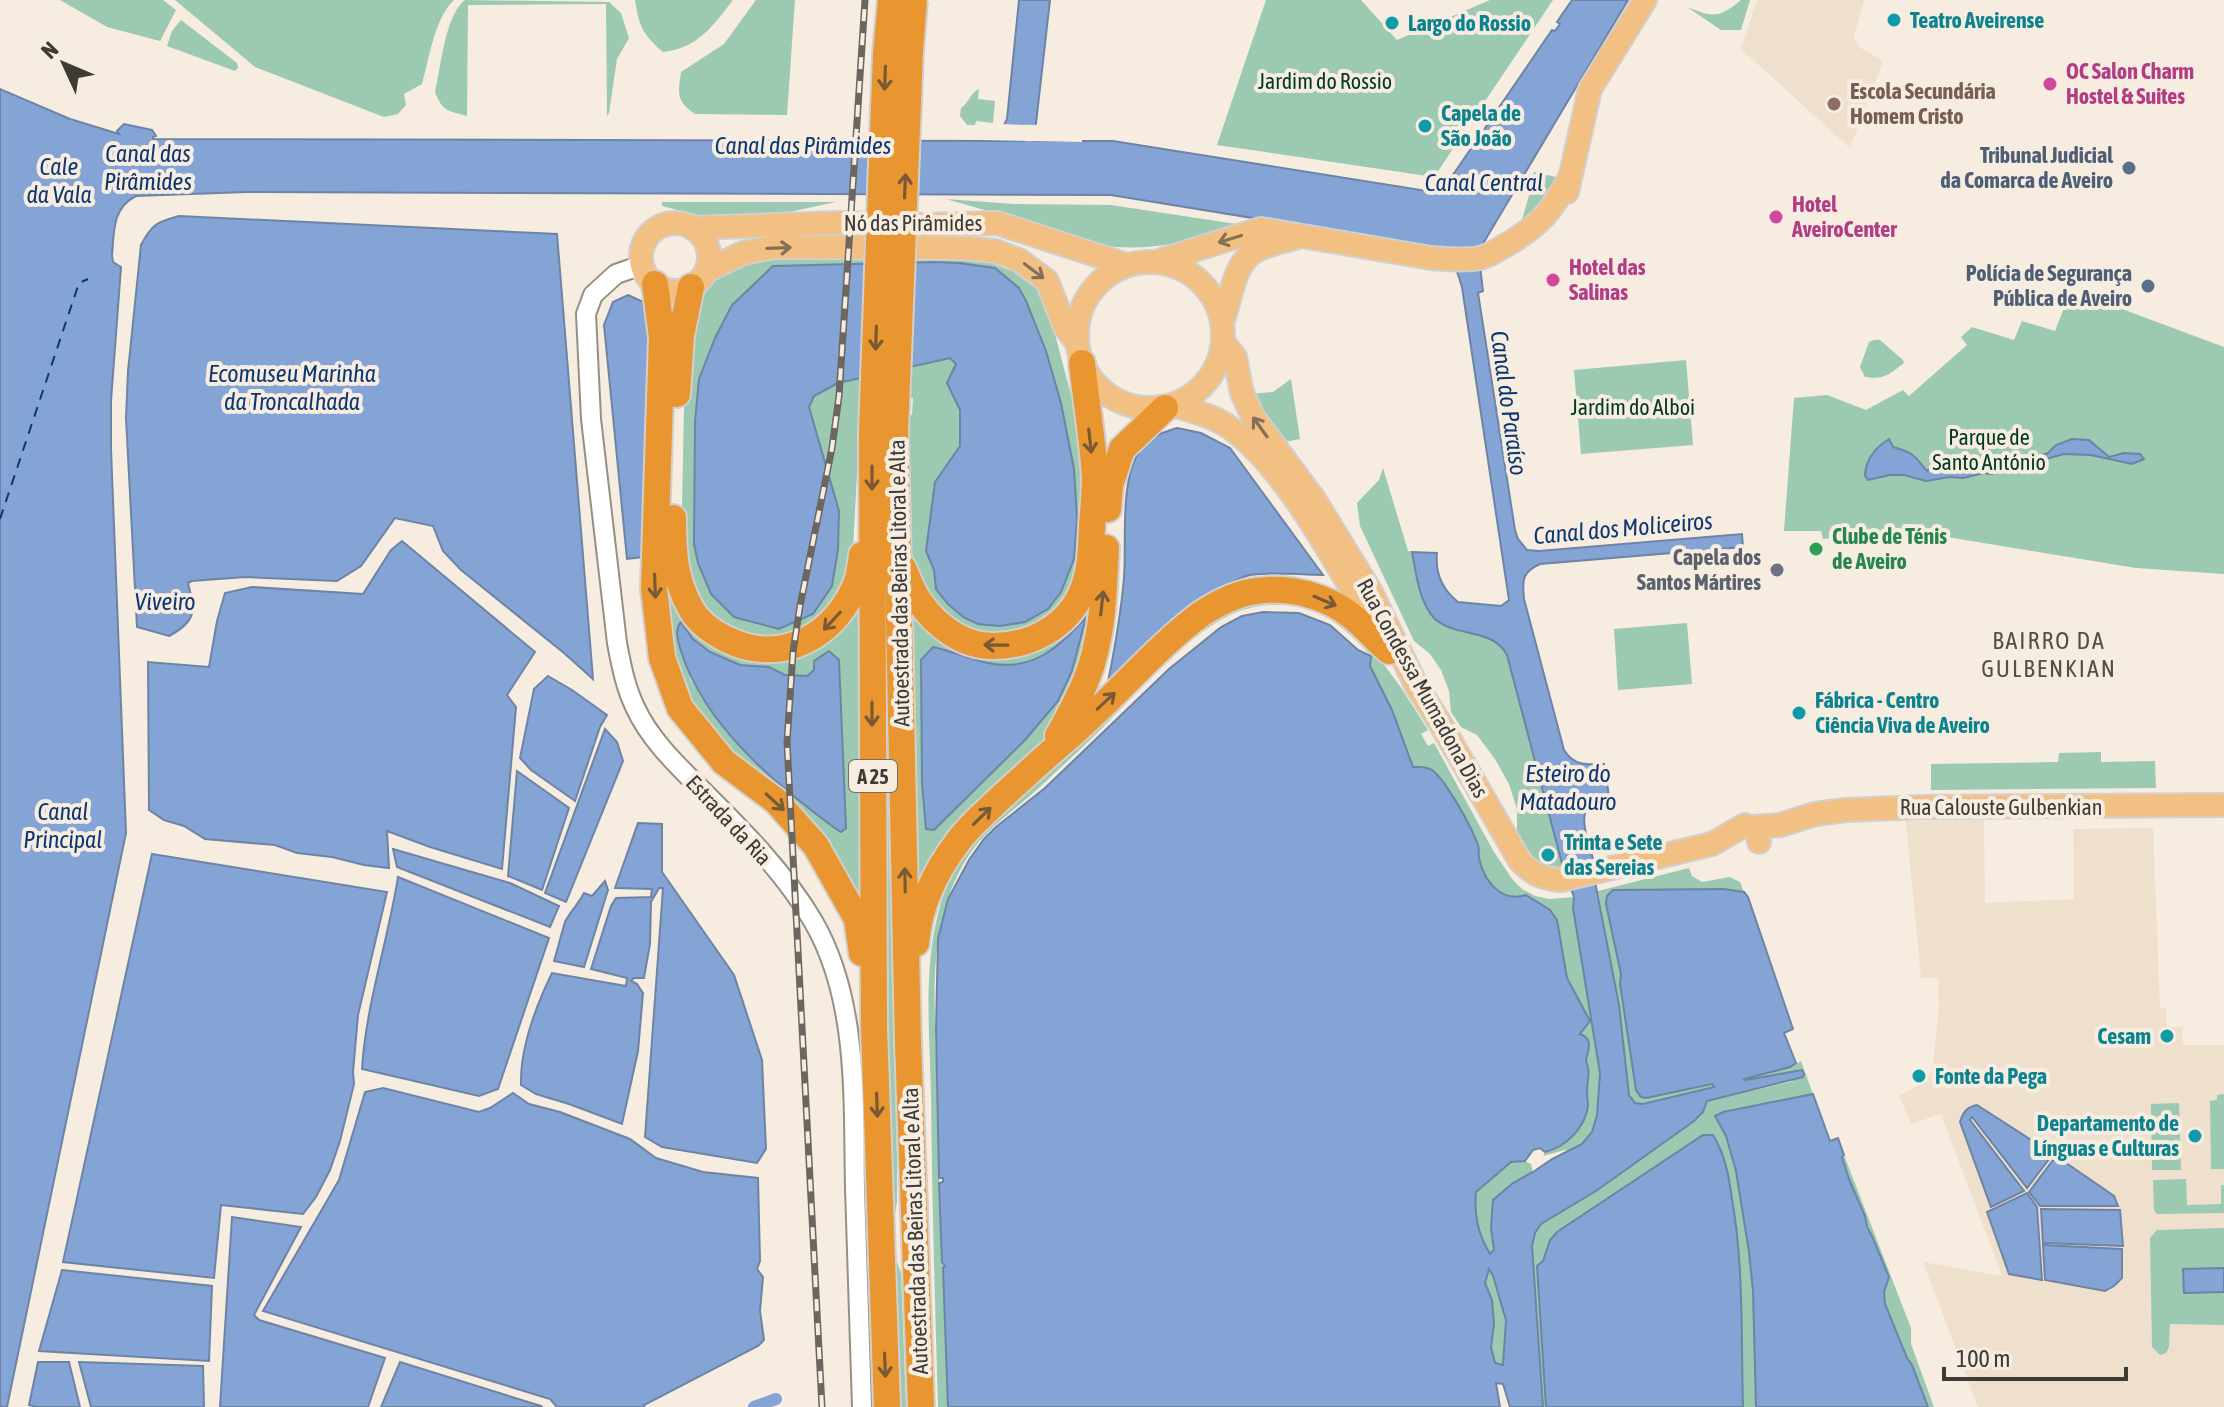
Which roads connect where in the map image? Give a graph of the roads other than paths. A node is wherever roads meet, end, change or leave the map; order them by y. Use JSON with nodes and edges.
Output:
{"nodes":[{"id":1,"x":891,"y":0,"type":"edge"},
{"id":2,"x":914,"y":0,"type":"edge"},
{"id":3,"x":1645,"y":0,"type":"edge"},
{"id":4,"x":692,"y":228,"type":"junction"},
{"id":5,"x":1304,"y":236,"type":"junction"},
{"id":6,"x":1158,"y":261,"type":"junction"},
{"id":7,"x":1127,"y":265,"type":"junction"},
{"id":8,"x":648,"y":275,"type":"junction"},
{"id":9,"x":698,"y":279,"type":"junction"},
{"id":10,"x":1223,"y":320,"type":"junction"},
{"id":11,"x":1224,"y":343,"type":"junction"},
{"id":12,"x":1079,"y":353,"type":"junction"},
{"id":13,"x":1169,"y":406,"type":"junction"},
{"id":14,"x":884,"y":432,"type":"junction"},
{"id":15,"x":871,"y":524,"type":"junction"},
{"id":16,"x":898,"y":556,"type":"junction"},
{"id":17,"x":1389,"y":651,"type":"junction"},
{"id":18,"x":1416,"y":685,"type":"junction"},
{"id":19,"x":1048,"y":753,"type":"junction"},
{"id":20,"x":2224,"y":805,"type":"edge"},
{"id":21,"x":1746,"y":838,"type":"joint"},
{"id":22,"x":874,"y":1027,"type":"junction"},
{"id":23,"x":908,"y":1042,"type":"junction"},
{"id":24,"x":862,"y":1407,"type":"edge"},
{"id":25,"x":887,"y":1407,"type":"edge"},
{"id":26,"x":921,"y":1407,"type":"edge"}],
"edges":[{"from":1,"to":14,"type":"highway","name":"Autoestrada das Beiras Litoral e Alta","number":"A 25","one_way":true,"bridge":true},
{"from":14,"to":2,"type":"highway","name":"Autoestrada das Beiras Litoral e Alta","number":"A 25","one_way":true,"bridge":true},
{"from":3,"to":5,"type":"main road"},
{"from":4,"to":7,"type":"main road","name":"Nó das Pirâmides"},
{"from":4,"to":8,"type":"main road","name":"Nó das Pirâmides"},
{"from":4,"to":9,"type":"main road"},
{"from":5,"to":6,"type":"main road","one_way":true},
{"from":5,"to":10,"type":"main road"},
{"from":6,"to":7,"type":"main road"},
{"from":6,"to":10,"type":"main road"},
{"from":7,"to":12,"type":"main road"},
{"from":8,"to":9,"type":"main road"},
{"from":8,"to":22,"type":"highway","one_way":true},
{"from":8,"to":24,"type":"street","name":"Estrada da Ria"},
{"from":9,"to":12,"type":"main road","name":"Nó das Pirâmides","one_way":true},
{"from":15,"to":9,"type":"highway","one_way":true},
{"from":10,"to":11,"type":"main road"},
{"from":11,"to":13,"type":"main road"},
{"from":18,"to":11,"type":"main road","name":"Rua Condessa Mumadona Dias","one_way":true},
{"from":12,"to":13,"type":"main road"},
{"from":12,"to":16,"type":"highway","one_way":true},
{"from":13,"to":17,"type":"main road"},
{"from":19,"to":13,"type":"highway","one_way":true},
{"from":14,"to":15,"type":"highway","name":"Autoestrada das Beiras Litoral e Alta","number":"A 25","one_way":true},
{"from":14,"to":16,"type":"highway","name":"Autoestrada das Beiras Litoral e Alta","number":"A 25"},
{"from":15,"to":22,"type":"highway","name":"Autoestrada das Beiras Litoral e Alta","number":"A 25","one_way":true},
{"from":23,"to":16,"type":"highway","name":"Autoestrada das Beiras Litoral e Alta","number":"A 25","one_way":true},
{"from":17,"to":18,"type":"main road"},
{"from":19,"to":17,"type":"highway","one_way":true},
{"from":18,"to":21,"type":"main road","name":"Rua Condessa Mumadona Dias"},
{"from":23,"to":19,"type":"highway","one_way":true},
{"from":20,"to":21,"type":"main road","name":"Rua Calouste Gulbenkian"},
{"from":22,"to":25,"type":"highway","name":"Autoestrada das Beiras Litoral e Alta","number":"A 25","one_way":true},
{"from":23,"to":26,"type":"highway","name":"Autoestrada das Beiras Litoral e Alta","number":"A 25"}]}
